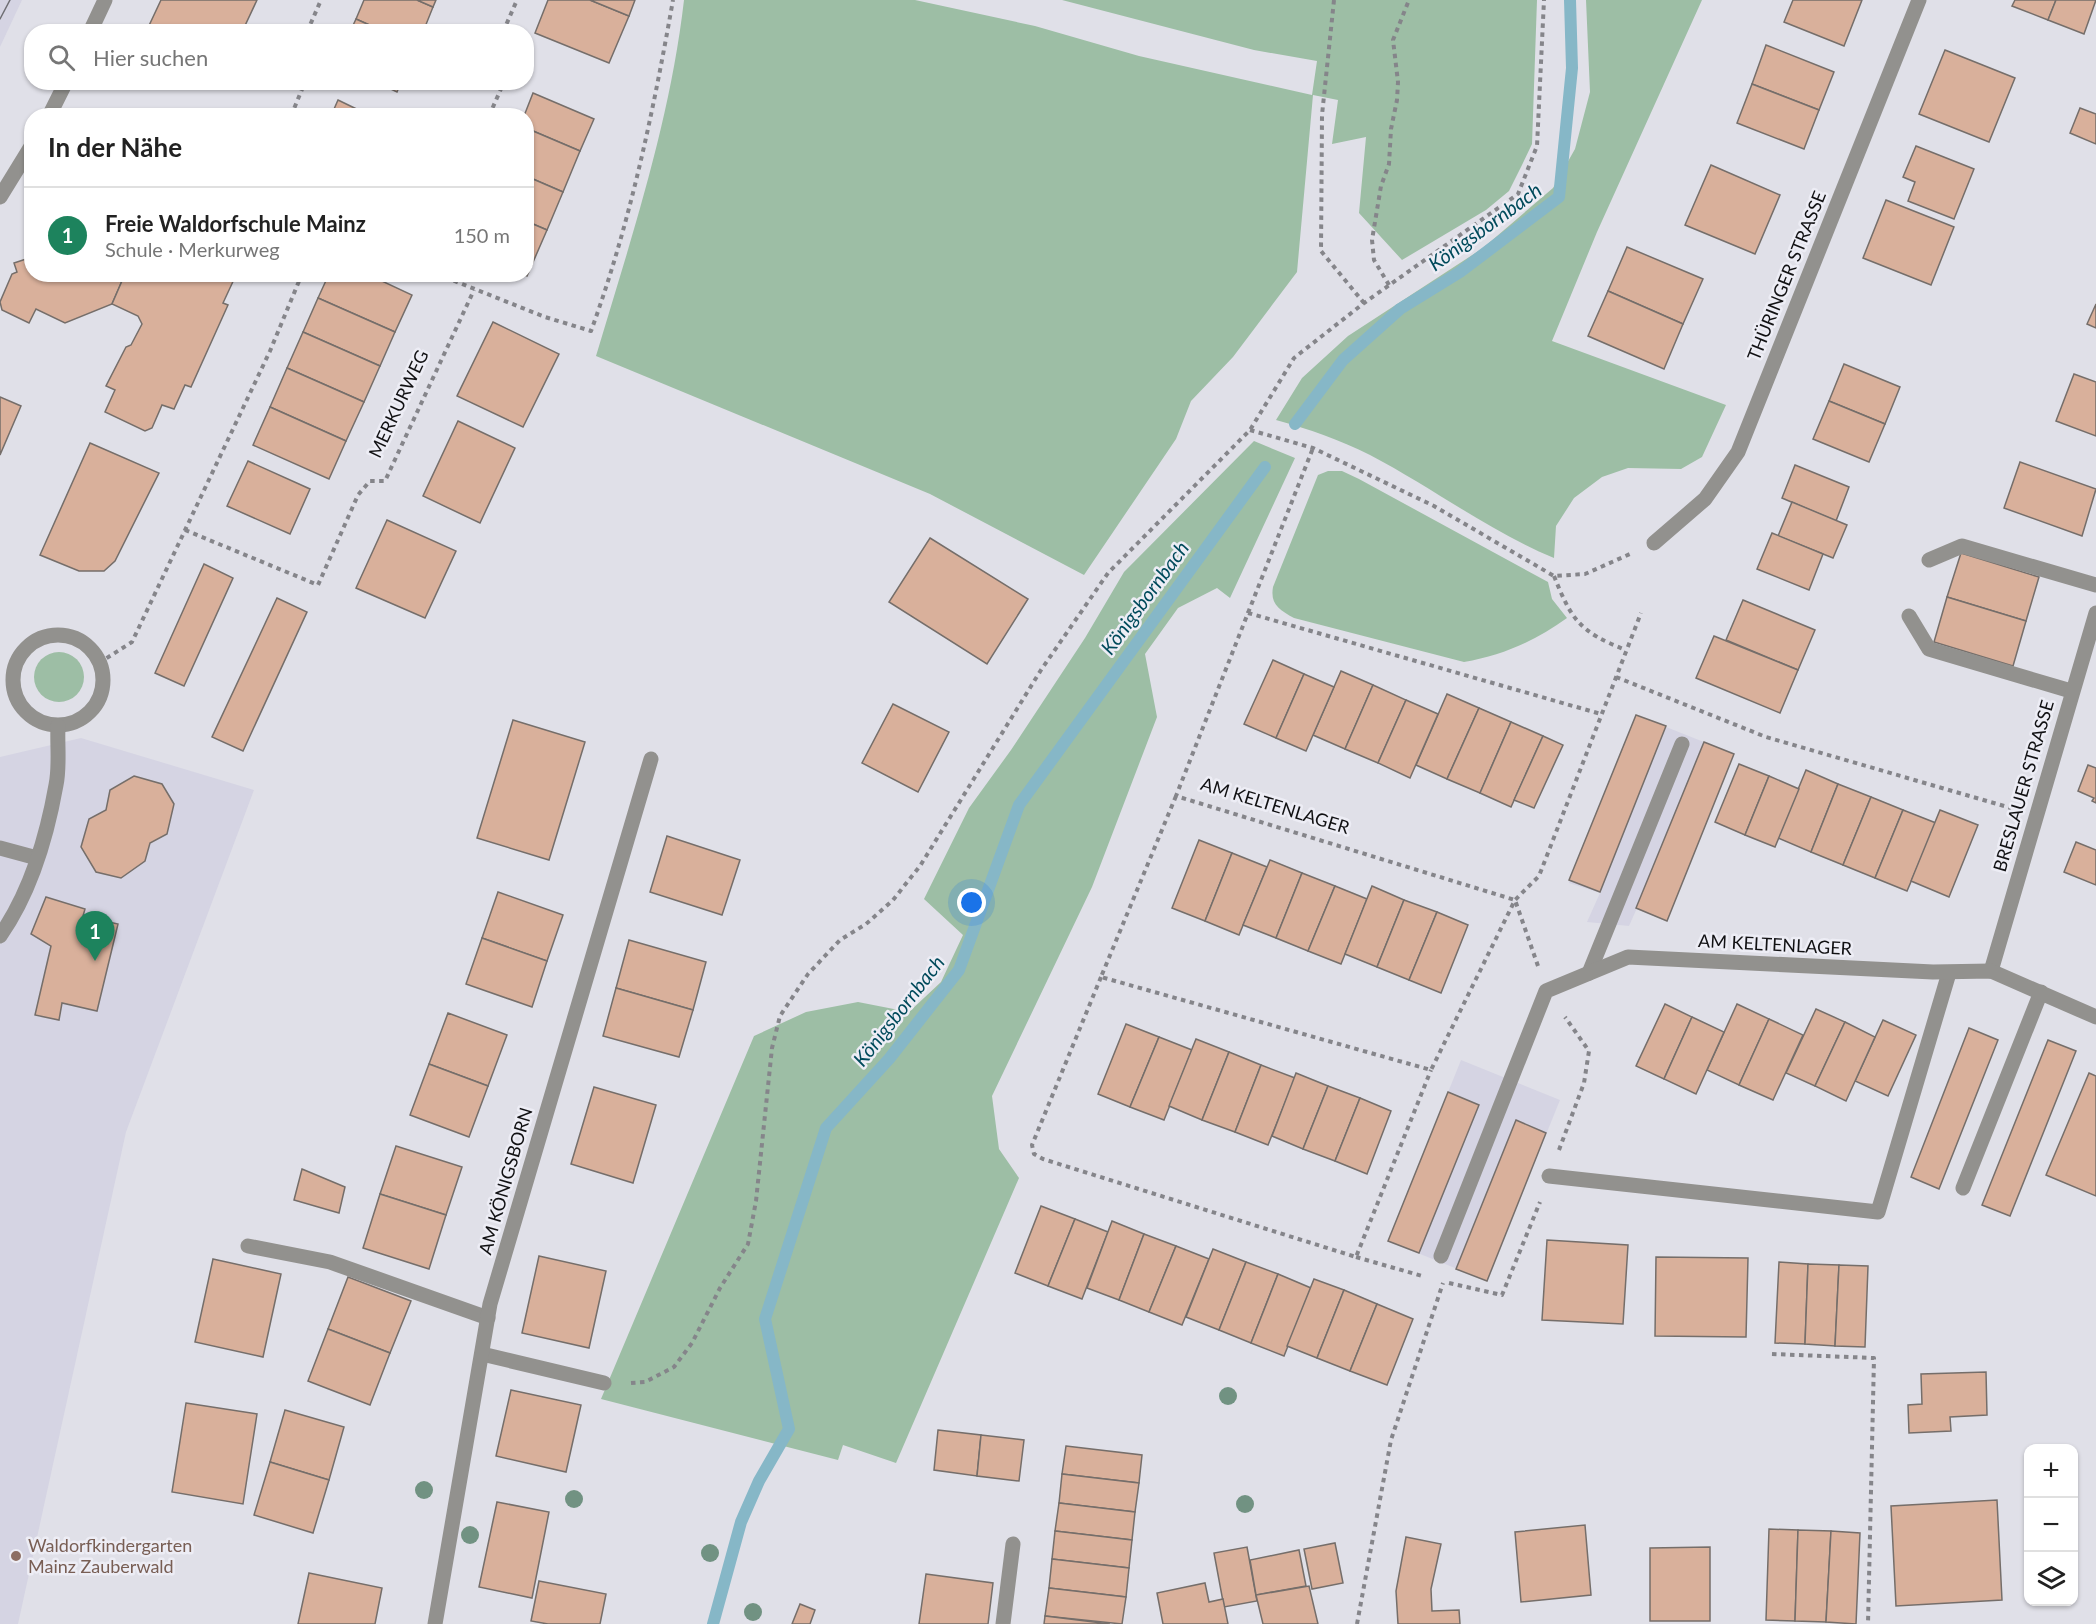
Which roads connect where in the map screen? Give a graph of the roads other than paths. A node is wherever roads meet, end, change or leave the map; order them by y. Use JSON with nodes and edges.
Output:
{"nodes":[{"id":1,"x":105,"y":0,"type":"edge"},
{"id":2,"x":1919,"y":0,"type":"edge"},
{"id":3,"x":94,"y":24,"type":"edge"},
{"id":4,"x":62,"y":90,"type":"edge"},
{"id":5,"x":54,"y":108,"type":"edge"},
{"id":6,"x":24,"y":158,"type":"edge"},
{"id":7,"x":0,"y":196,"type":"edge"},
{"id":8,"x":1654,"y":543,"type":"road end"},
{"id":9,"x":1929,"y":560,"type":"dead end"},
{"id":10,"x":2096,"y":585,"type":"edge"},
{"id":11,"x":2096,"y":613,"type":"edge"},
{"id":12,"x":1909,"y":616,"type":"dead end"},
{"id":13,"x":6,"y":682,"type":"edge"},
{"id":14,"x":2072,"y":692,"type":"junction"},
{"id":15,"x":58,"y":726,"type":"junction"},
{"id":16,"x":1682,"y":744,"type":"dead end"},
{"id":17,"x":651,"y":759,"type":"dead end"},
{"id":18,"x":0,"y":848,"type":"edge"},
{"id":19,"x":37,"y":858,"type":"junction"},
{"id":20,"x":0,"y":936,"type":"edge"},
{"id":21,"x":1991,"y":971,"type":"junction"},
{"id":22,"x":1589,"y":973,"type":"junction"},
{"id":23,"x":1949,"y":973,"type":"junction"},
{"id":24,"x":2041,"y":992,"type":"junction"},
{"id":25,"x":2096,"y":1017,"type":"edge"},
{"id":26,"x":1550,"y":1176,"type":"dead end"},
{"id":27,"x":1963,"y":1188,"type":"dead end"},
{"id":28,"x":248,"y":1246,"type":"dead end"},
{"id":29,"x":1441,"y":1256,"type":"road end"},
{"id":30,"x":488,"y":1318,"type":"junction"},
{"id":31,"x":482,"y":1354,"type":"junction"},
{"id":32,"x":604,"y":1383,"type":"road end"},
{"id":33,"x":1013,"y":1544,"type":"dead end"},
{"id":34,"x":435,"y":1624,"type":"edge"},
{"id":35,"x":1003,"y":1624,"type":"edge"}],
"edges":[{"from":1,"to":3,"type":"street"},
{"from":2,"to":8,"type":"street","name":"THÜRINGER STRASSE"},
{"from":4,"to":5,"type":"street"},
{"from":6,"to":7,"type":"street"},
{"from":9,"to":10,"type":"street"},
{"from":11,"to":14,"type":"street","name":"BRESLAUER STRASSE"},
{"from":12,"to":14,"type":"street"},
{"from":13,"to":15,"type":"street"},
{"from":13,"to":15,"type":"street"},
{"from":14,"to":21,"type":"street","name":"BRESLAUER STRASSE"},
{"from":15,"to":19,"type":"street"},
{"from":16,"to":22,"type":"street"},
{"from":17,"to":30,"type":"street","name":"AM KÖNIGSBORN"},
{"from":18,"to":19,"type":"street"},
{"from":19,"to":20,"type":"street"},
{"from":21,"to":23,"type":"street","name":"AM KELTENLAGER"},
{"from":21,"to":24,"type":"street","name":"AM KELTENLAGER"},
{"from":22,"to":23,"type":"street","name":"AM KELTENLAGER"},
{"from":22,"to":29,"type":"street","name":"AM KELTENLAGER"},
{"from":23,"to":26,"type":"street"},
{"from":24,"to":25,"type":"street","name":"AM KELTENLAGER"},
{"from":24,"to":27,"type":"street"},
{"from":28,"to":30,"type":"street"},
{"from":30,"to":31,"type":"street","name":"AM KÖNIGSBORN"},
{"from":31,"to":32,"type":"street"},
{"from":31,"to":34,"type":"street","name":"AM KÖNIGSBORN"},
{"from":33,"to":35,"type":"street"}]}
